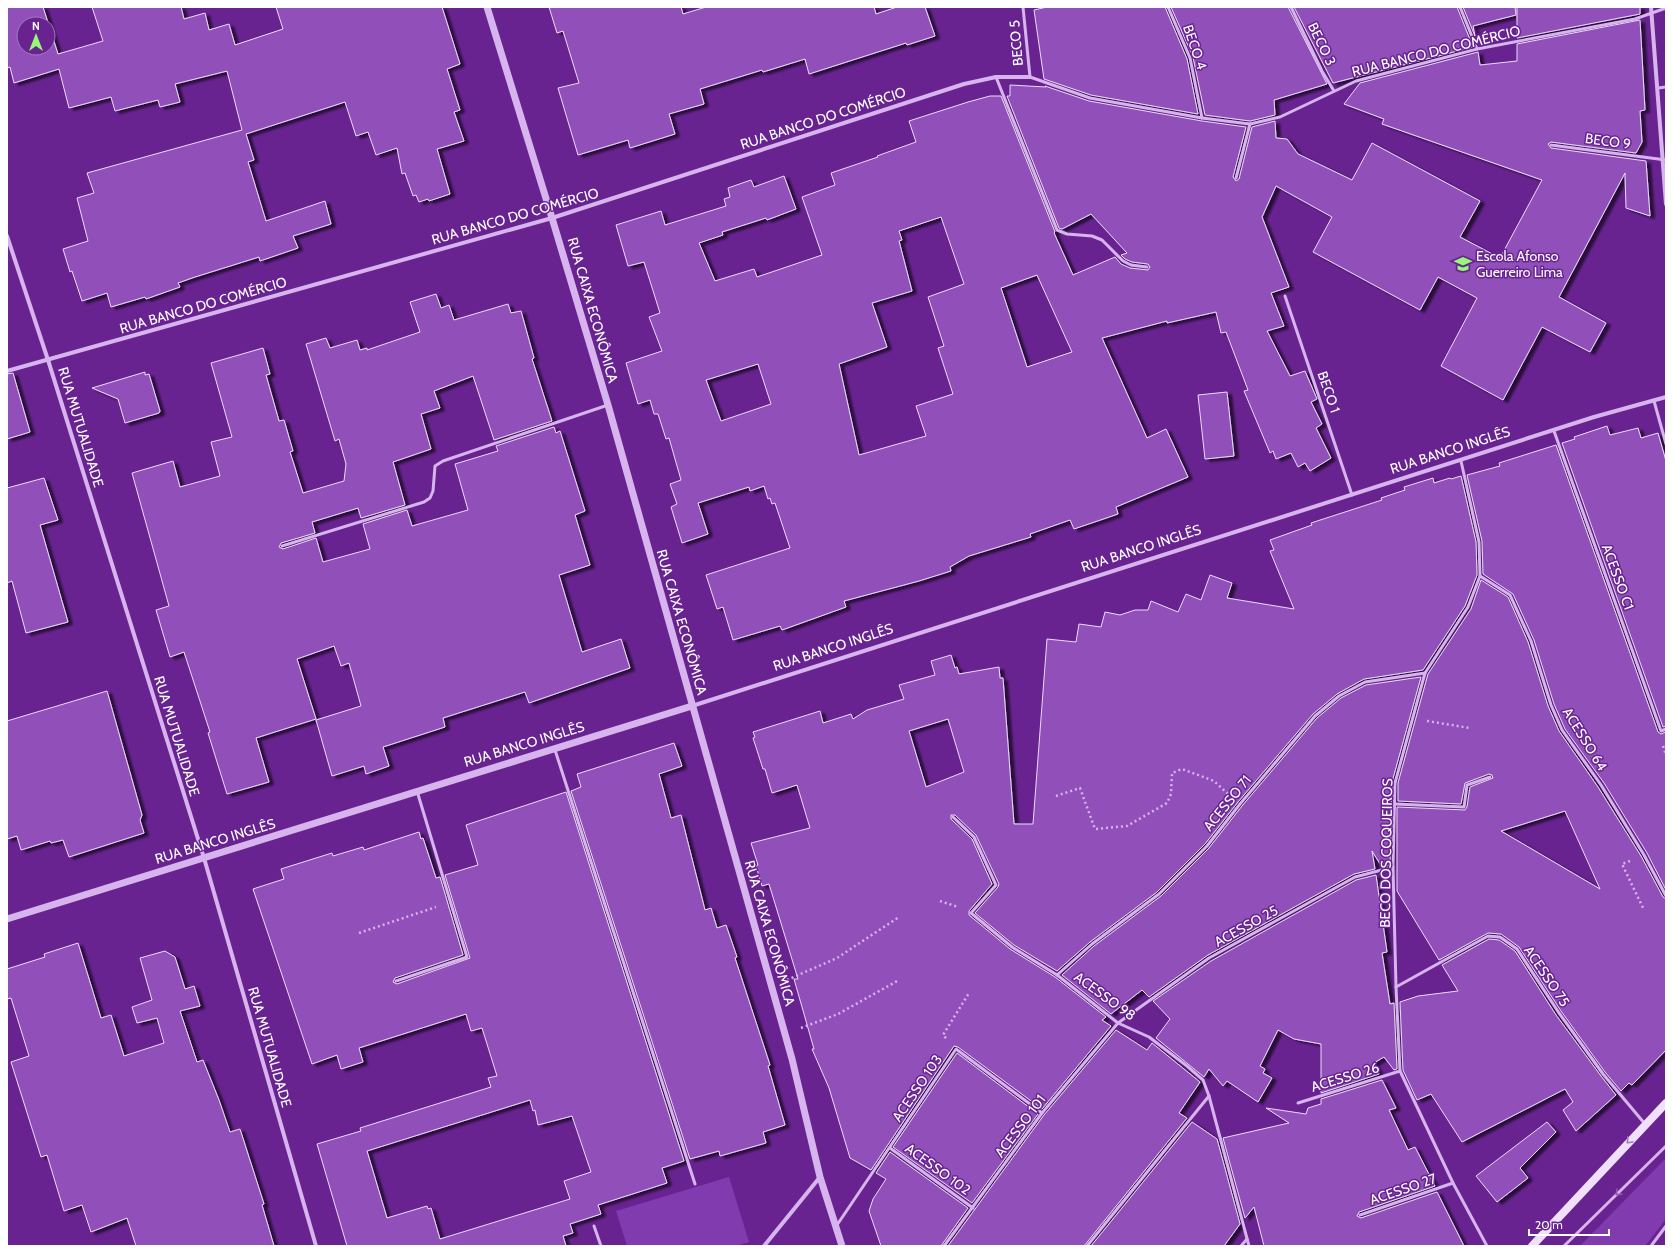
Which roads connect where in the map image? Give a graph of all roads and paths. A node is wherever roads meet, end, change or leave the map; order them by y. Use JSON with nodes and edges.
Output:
{"nodes":[{"id":1,"x":487,"y":7,"type":"edge"},
{"id":2,"x":1023,"y":7,"type":"edge"},
{"id":3,"x":1168,"y":7,"type":"edge"},
{"id":4,"x":1291,"y":7,"type":"edge"},
{"id":5,"x":1460,"y":7,"type":"edge"},
{"id":6,"x":1651,"y":7,"type":"edge"},
{"id":7,"x":1666,"y":8,"type":"edge"},
{"id":8,"x":1652,"y":13,"type":"junction"},
{"id":9,"x":1477,"y":49,"type":"junction"},
{"id":10,"x":996,"y":77,"type":"junction"},
{"id":11,"x":1030,"y":77,"type":"junction"},
{"id":12,"x":1666,"y":87,"type":"edge"},
{"id":13,"x":1658,"y":88,"type":"junction"},
{"id":14,"x":1334,"y":91,"type":"junction"},
{"id":15,"x":1202,"y":118,"type":"junction"},
{"id":16,"x":1250,"y":124,"type":"junction"},
{"id":17,"x":1551,"y":145,"type":"dead end"},
{"id":18,"x":1664,"y":160,"type":"edge"},
{"id":19,"x":1236,"y":178,"type":"dead end"},
{"id":20,"x":1666,"y":204,"type":"edge"},
{"id":21,"x":552,"y":218,"type":"junction"},
{"id":22,"x":7,"y":236,"type":"edge"},
{"id":23,"x":1147,"y":267,"type":"dead end"},
{"id":24,"x":1285,"y":296,"type":"dead end"},
{"id":25,"x":48,"y":360,"type":"junction"},
{"id":26,"x":7,"y":371,"type":"edge"},
{"id":27,"x":1666,"y":397,"type":"edge"},
{"id":28,"x":1654,"y":401,"type":"junction"},
{"id":29,"x":608,"y":406,"type":"junction"},
{"id":30,"x":1554,"y":431,"type":"junction"},
{"id":31,"x":1666,"y":444,"type":"edge"},
{"id":32,"x":1461,"y":461,"type":"junction"},
{"id":33,"x":1352,"y":495,"type":"junction"},
{"id":34,"x":282,"y":546,"type":"dead end"},
{"id":35,"x":1480,"y":576,"type":"junction"},
{"id":36,"x":1425,"y":673,"type":"junction"},
{"id":37,"x":692,"y":706,"type":"junction"},
{"id":38,"x":1412,"y":719,"type":"junction"},
{"id":39,"x":1470,"y":728,"type":"dead end"},
{"id":40,"x":1666,"y":729,"type":"edge"},
{"id":41,"x":554,"y":749,"type":"junction"},
{"id":42,"x":1490,"y":777,"type":"dead end"},
{"id":43,"x":417,"y":791,"type":"junction"},
{"id":44,"x":1056,"y":796,"type":"dead end"},
{"id":45,"x":1240,"y":804,"type":"junction"},
{"id":46,"x":1395,"y":804,"type":"junction"},
{"id":47,"x":953,"y":817,"type":"dead end"},
{"id":48,"x":1644,"y":855,"type":"junction"},
{"id":49,"x":204,"y":858,"type":"junction"},
{"id":50,"x":1393,"y":868,"type":"junction"},
{"id":51,"x":1666,"y":896,"type":"edge"},
{"id":52,"x":451,"y":901,"type":"junction"},
{"id":53,"x":1644,"y":910,"type":"dead end"},
{"id":54,"x":899,"y":917,"type":"dead end"},
{"id":55,"x":7,"y":919,"type":"edge"},
{"id":56,"x":358,"y":933,"type":"dead end"},
{"id":57,"x":1057,"y":975,"type":"junction"},
{"id":58,"x":899,"y":980,"type":"dead end"},
{"id":59,"x":396,"y":981,"type":"dead end"},
{"id":60,"x":772,"y":987,"type":"junction"},
{"id":61,"x":1396,"y":988,"type":"junction"},
{"id":62,"x":969,"y":993,"type":"dead end"},
{"id":63,"x":1118,"y":1023,"type":"junction"},
{"id":64,"x":785,"y":1034,"type":"junction"},
{"id":65,"x":956,"y":1049,"type":"junction"},
{"id":66,"x":1400,"y":1071,"type":"junction"},
{"id":67,"x":1209,"y":1096,"type":"junction"},
{"id":68,"x":1298,"y":1103,"type":"dead end"},
{"id":69,"x":1666,"y":1103,"type":"edge"},
{"id":70,"x":1042,"y":1113,"type":"junction"},
{"id":71,"x":1645,"y":1124,"type":"junction"},
{"id":72,"x":1666,"y":1146,"type":"edge"},
{"id":73,"x":890,"y":1148,"type":"junction"},
{"id":74,"x":820,"y":1177,"type":"junction"},
{"id":75,"x":1453,"y":1183,"type":"junction"},
{"id":76,"x":695,"y":1184,"type":"dead end"},
{"id":77,"x":972,"y":1208,"type":"junction"},
{"id":78,"x":1360,"y":1215,"type":"dead end"},
{"id":79,"x":594,"y":1226,"type":"dead end"},
{"id":80,"x":1666,"y":1226,"type":"edge"},
{"id":81,"x":835,"y":1228,"type":"junction"},
{"id":82,"x":1247,"y":1238,"type":"junction"},
{"id":83,"x":316,"y":1246,"type":"edge"},
{"id":84,"x":601,"y":1246,"type":"edge"},
{"id":85,"x":764,"y":1246,"type":"edge"},
{"id":86,"x":842,"y":1246,"type":"edge"},
{"id":87,"x":944,"y":1246,"type":"edge"},
{"id":88,"x":1087,"y":1246,"type":"edge"},
{"id":89,"x":1241,"y":1246,"type":"edge"},
{"id":90,"x":1249,"y":1246,"type":"edge"},
{"id":91,"x":1487,"y":1246,"type":"edge"},
{"id":92,"x":1532,"y":1246,"type":"edge"},
{"id":93,"x":1564,"y":1246,"type":"edge"},
{"id":94,"x":1651,"y":1246,"type":"edge"}],
"edges":[{"from":1,"to":21,"type":"street","name":"RUA CAIXA ECONÔMICA"},
{"from":2,"to":11,"type":"lane","name":"BECO 5"},
{"from":3,"to":15,"type":"lane","name":"BECO 4"},
{"from":4,"to":14,"type":"lane","name":"BECO 3"},
{"from":5,"to":9,"type":"lane"},
{"from":6,"to":8,"type":"street"},
{"from":7,"to":8,"type":"lane","name":"RUA BANCO DO COMÉRCIO"},
{"from":8,"to":9,"type":"lane","name":"RUA BANCO DO COMÉRCIO"},
{"from":8,"to":13,"type":"street"},
{"from":9,"to":14,"type":"lane","name":"RUA BANCO DO COMÉRCIO"},
{"from":10,"to":11,"type":"street","name":"RUA BANCO DO COMÉRCIO"},
{"from":10,"to":21,"type":"street","name":"RUA BANCO DO COMÉRCIO"},
{"from":10,"to":23,"type":"lane"},
{"from":11,"to":15,"type":"lane","name":"RUA BANCO DO COMÉRCIO"},
{"from":12,"to":13,"type":"lane"},
{"from":13,"to":18,"type":"street"},
{"from":14,"to":16,"type":"lane","name":"RUA BANCO DO COMÉRCIO"},
{"from":15,"to":16,"type":"lane","name":"RUA BANCO DO COMÉRCIO"},
{"from":16,"to":19,"type":"lane"},
{"from":17,"to":18,"type":"lane","name":"BECO 9"},
{"from":18,"to":20,"type":"street"},
{"from":21,"to":25,"type":"street","name":"RUA BANCO DO COMÉRCIO"},
{"from":21,"to":29,"type":"street","name":"RUA CAIXA ECONÔMICA"},
{"from":22,"to":25,"type":"street","name":"RUA MUTUALIDADE"},
{"from":24,"to":33,"type":"lane","name":"BECO 1"},
{"from":25,"to":26,"type":"street","name":"RUA BANCO DO COMÉRCIO"},
{"from":25,"to":49,"type":"street","name":"RUA MUTUALIDADE"},
{"from":27,"to":28,"type":"street","name":"RUA BANCO INGLÊS"},
{"from":28,"to":30,"type":"street","name":"RUA BANCO INGLÊS"},
{"from":28,"to":31,"type":"lane"},
{"from":29,"to":34,"type":"lane"},
{"from":29,"to":37,"type":"street","name":"RUA CAIXA ECONÔMICA"},
{"from":30,"to":32,"type":"street","name":"RUA BANCO INGLÊS"},
{"from":30,"to":40,"type":"lane","name":"ACESSO C1"},
{"from":32,"to":33,"type":"street","name":"RUA BANCO INGLÊS"},
{"from":32,"to":35,"type":"lane","name":"BECO DOS COQUEIROS"},
{"from":33,"to":37,"type":"street","name":"RUA BANCO INGLÊS"},
{"from":35,"to":36,"type":"lane","name":"BECO DOS COQUEIROS"},
{"from":35,"to":48,"type":"lane","name":"ACESSO 64"},
{"from":36,"to":38,"type":"lane","name":"BECO DOS COQUEIROS"},
{"from":36,"to":45,"type":"lane","name":"ACESSO 71"},
{"from":37,"to":41,"type":"street","name":"RUA BANCO INGLÊS"},
{"from":37,"to":60,"type":"street","name":"RUA CAIXA ECONÔMICA"},
{"from":38,"to":39,"type":"path"},
{"from":38,"to":46,"type":"lane","name":"BECO DOS COQUEIROS"},
{"from":41,"to":43,"type":"street","name":"RUA BANCO INGLÊS"},
{"from":41,"to":76,"type":"lane"},
{"from":42,"to":46,"type":"lane"},
{"from":43,"to":49,"type":"street","name":"RUA BANCO INGLÊS"},
{"from":43,"to":52,"type":"lane"},
{"from":44,"to":45,"type":"path"},
{"from":45,"to":57,"type":"lane","name":"ACESSO 71"},
{"from":46,"to":50,"type":"lane","name":"BECO DOS COQUEIROS"},
{"from":47,"to":57,"type":"lane","name":"ACESSO 98"},
{"from":48,"to":51,"type":"lane","name":"ACESSO 64"},
{"from":48,"to":53,"type":"path"},
{"from":49,"to":55,"type":"street","name":"RUA BANCO INGLÊS"},
{"from":49,"to":83,"type":"street","name":"RUA MUTUALIDADE"},
{"from":50,"to":61,"type":"lane","name":"BECO DOS COQUEIROS"},
{"from":50,"to":63,"type":"lane","name":"ACESSO 25"},
{"from":52,"to":56,"type":"path"},
{"from":52,"to":59,"type":"lane"},
{"from":54,"to":60,"type":"path"},
{"from":57,"to":63,"type":"lane","name":"ACESSO 98"},
{"from":58,"to":64,"type":"path"},
{"from":60,"to":64,"type":"street","name":"RUA CAIXA ECONÔMICA"},
{"from":61,"to":66,"type":"lane","name":"BECO DOS COQUEIROS"},
{"from":61,"to":71,"type":"lane","name":"ACESSO 75"},
{"from":62,"to":65,"type":"path"},
{"from":63,"to":67,"type":"lane","name":"ACESSO 98"},
{"from":63,"to":70,"type":"lane","name":"ACESSO 101"},
{"from":64,"to":74,"type":"street","name":"RUA CAIXA ECONÔMICA"},
{"from":65,"to":70,"type":"lane","name":"ACESSO 103"},
{"from":65,"to":73,"type":"lane","name":"ACESSO 103"},
{"from":66,"to":68,"type":"lane","name":"ACESSO 26"},
{"from":66,"to":75,"type":"lane","name":"BECO DOS COQUEIROS"},
{"from":67,"to":82,"type":"lane","name":"ACESSO 98"},
{"from":67,"to":88,"type":"lane"},
{"from":69,"to":71,"type":"main road"},
{"from":70,"to":77,"type":"lane","name":"ACESSO 101"},
{"from":71,"to":92,"type":"main road","one_way":true},
{"from":72,"to":93,"type":"lane","one_way":true},
{"from":73,"to":77,"type":"lane","name":"ACESSO 102"},
{"from":73,"to":81,"type":"lane","name":"ACESSO 103"},
{"from":74,"to":81,"type":"street","name":"RUA CAIXA ECONÔMICA"},
{"from":74,"to":85,"type":"street"},
{"from":75,"to":78,"type":"lane","name":"ACESSO 27"},
{"from":75,"to":91,"type":"lane","name":"BECO DOS COQUEIROS"},
{"from":77,"to":87,"type":"lane","name":"ACESSO 101"},
{"from":79,"to":84,"type":"lane"},
{"from":80,"to":94,"type":"lane"},
{"from":81,"to":86,"type":"street","name":"RUA CAIXA ECONÔMICA"},
{"from":82,"to":89,"type":"lane"},
{"from":82,"to":90,"type":"lane","name":"ACESSO 98"}]}
